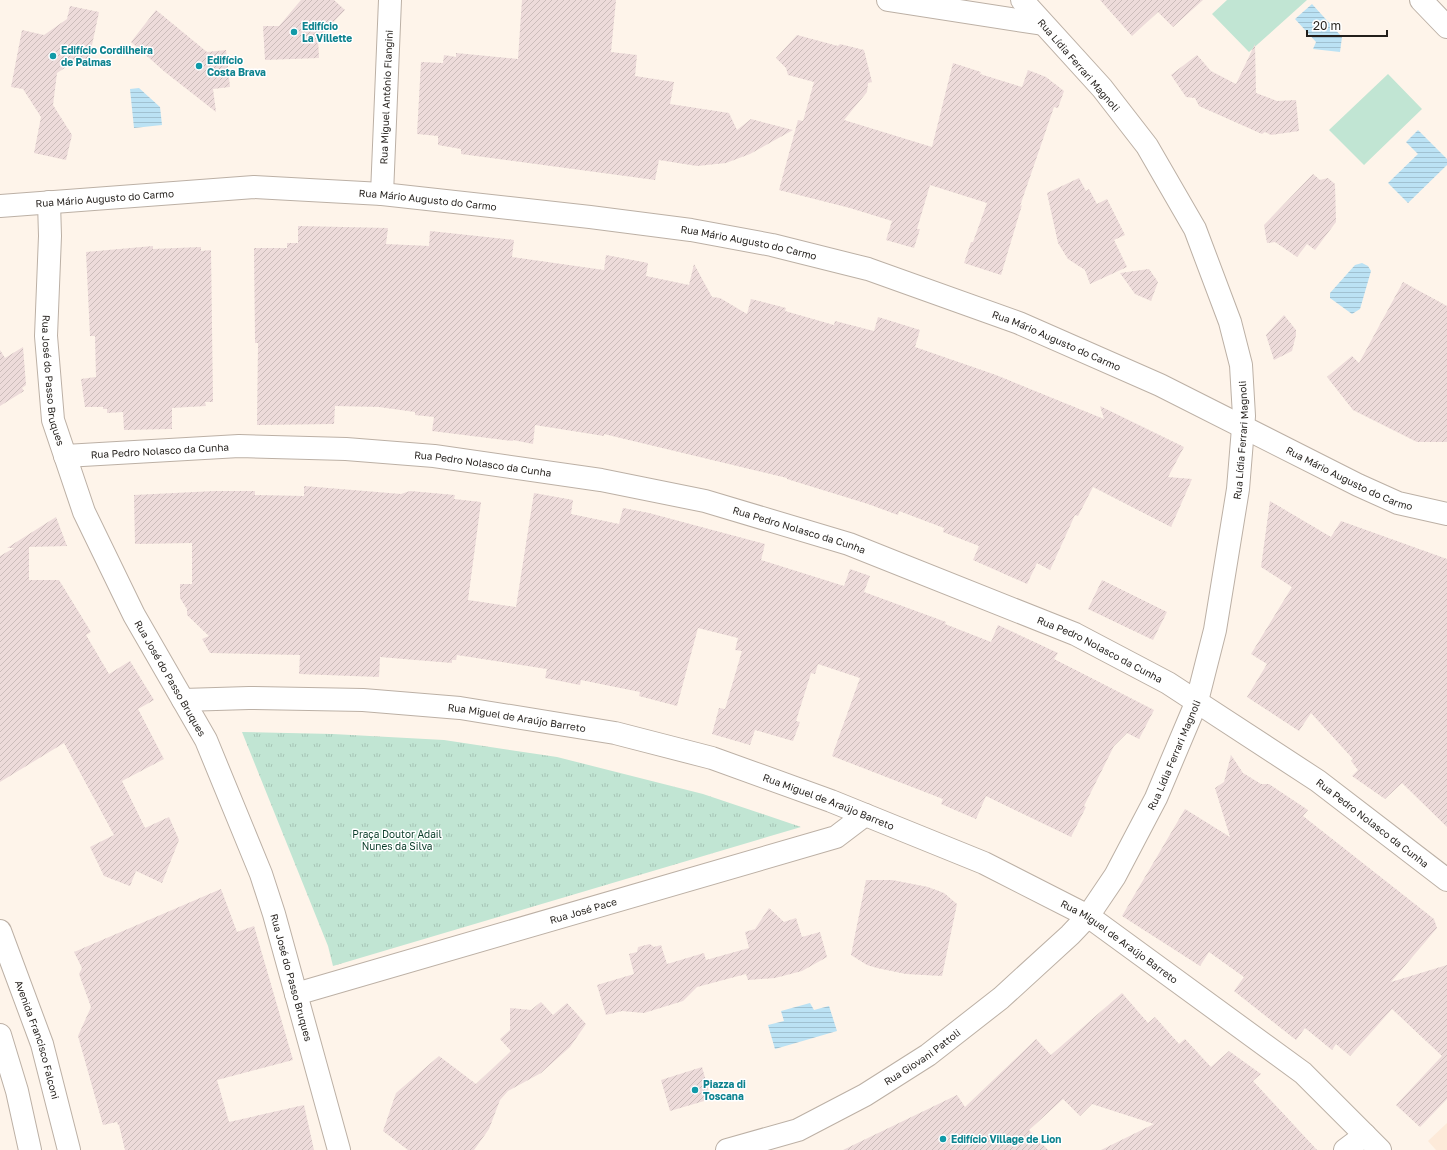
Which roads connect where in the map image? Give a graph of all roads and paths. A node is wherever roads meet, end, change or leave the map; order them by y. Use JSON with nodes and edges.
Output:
{"nodes":[{"id":1,"x":390,"y":0,"type":"edge"},
{"id":2,"x":888,"y":0,"type":"edge"},
{"id":3,"x":1022,"y":0,"type":"edge"},
{"id":4,"x":1421,"y":0,"type":"edge"},
{"id":5,"x":1043,"y":24,"type":"junction"},
{"id":6,"x":1447,"y":27,"type":"edge"},
{"id":7,"x":382,"y":194,"type":"junction"},
{"id":8,"x":50,"y":202,"type":"junction"},
{"id":9,"x":0,"y":206,"type":"edge"},
{"id":10,"x":1243,"y":427,"type":"junction"},
{"id":11,"x":66,"y":456,"type":"junction"},
{"id":12,"x":1447,"y":514,"type":"edge"},
{"id":13,"x":183,"y":700,"type":"junction"},
{"id":14,"x":1197,"y":701,"type":"junction"},
{"id":15,"x":865,"y":815,"type":"junction"},
{"id":16,"x":1447,"y":880,"type":"edge"},
{"id":17,"x":1088,"y":916,"type":"junction"},
{"id":18,"x":0,"y":931,"type":"edge"},
{"id":19,"x":296,"y":994,"type":"junction"},
{"id":20,"x":0,"y":1035,"type":"edge"},
{"id":21,"x":1373,"y":1142,"type":"edge"},
{"id":22,"x":30,"y":1150,"type":"edge"},
{"id":23,"x":69,"y":1150,"type":"edge"},
{"id":24,"x":339,"y":1150,"type":"edge"},
{"id":25,"x":727,"y":1150,"type":"edge"},
{"id":26,"x":1345,"y":1150,"type":"edge"}],
"edges":[{"from":1,"to":7,"type":"street","name":"Rua Miguel Antônio Flangini"},
{"from":2,"to":5,"type":"street"},
{"from":3,"to":5,"type":"street","name":"Rua Lídia Ferrari Magnoli"},
{"from":4,"to":6,"type":"street"},
{"from":5,"to":10,"type":"street","name":"Rua Lídia Ferrari Magnoli"},
{"from":7,"to":8,"type":"street","name":"Rua Mário Augusto do Carmo"},
{"from":7,"to":10,"type":"street","name":"Rua Mário Augusto do Carmo"},
{"from":8,"to":9,"type":"street","name":"Rua Mário Augusto do Carmo"},
{"from":8,"to":11,"type":"street","name":"Rua José do Passo Bruques"},
{"from":10,"to":12,"type":"street","name":"Rua Mário Augusto do Carmo"},
{"from":10,"to":14,"type":"street","name":"Rua Lídia Ferrari Magnoli"},
{"from":11,"to":13,"type":"street","name":"Rua José do Passo Bruques"},
{"from":11,"to":14,"type":"street","name":"Rua Pedro Nolasco da Cunha"},
{"from":13,"to":15,"type":"street","name":"Rua Miguel de Araújo Barreto"},
{"from":13,"to":19,"type":"street","name":"Rua José do Passo Bruques"},
{"from":14,"to":16,"type":"street","name":"Rua Pedro Nolasco da Cunha"},
{"from":14,"to":17,"type":"street","name":"Rua Lídia Ferrari Magnoli"},
{"from":15,"to":17,"type":"street","name":"Rua Miguel de Araújo Barreto"},
{"from":15,"to":19,"type":"street","name":"Rua José Pace"},
{"from":17,"to":21,"type":"street","name":"Rua Miguel de Araújo Barreto"},
{"from":17,"to":25,"type":"street","name":"Rua Giovani Pattoli"},
{"from":18,"to":23,"type":"street","name":"Avenida Francisco Falconi"},
{"from":19,"to":24,"type":"street","name":"Rua José do Passo Bruques"},
{"from":20,"to":22,"type":"street"},
{"from":21,"to":26,"type":"street"}]}
